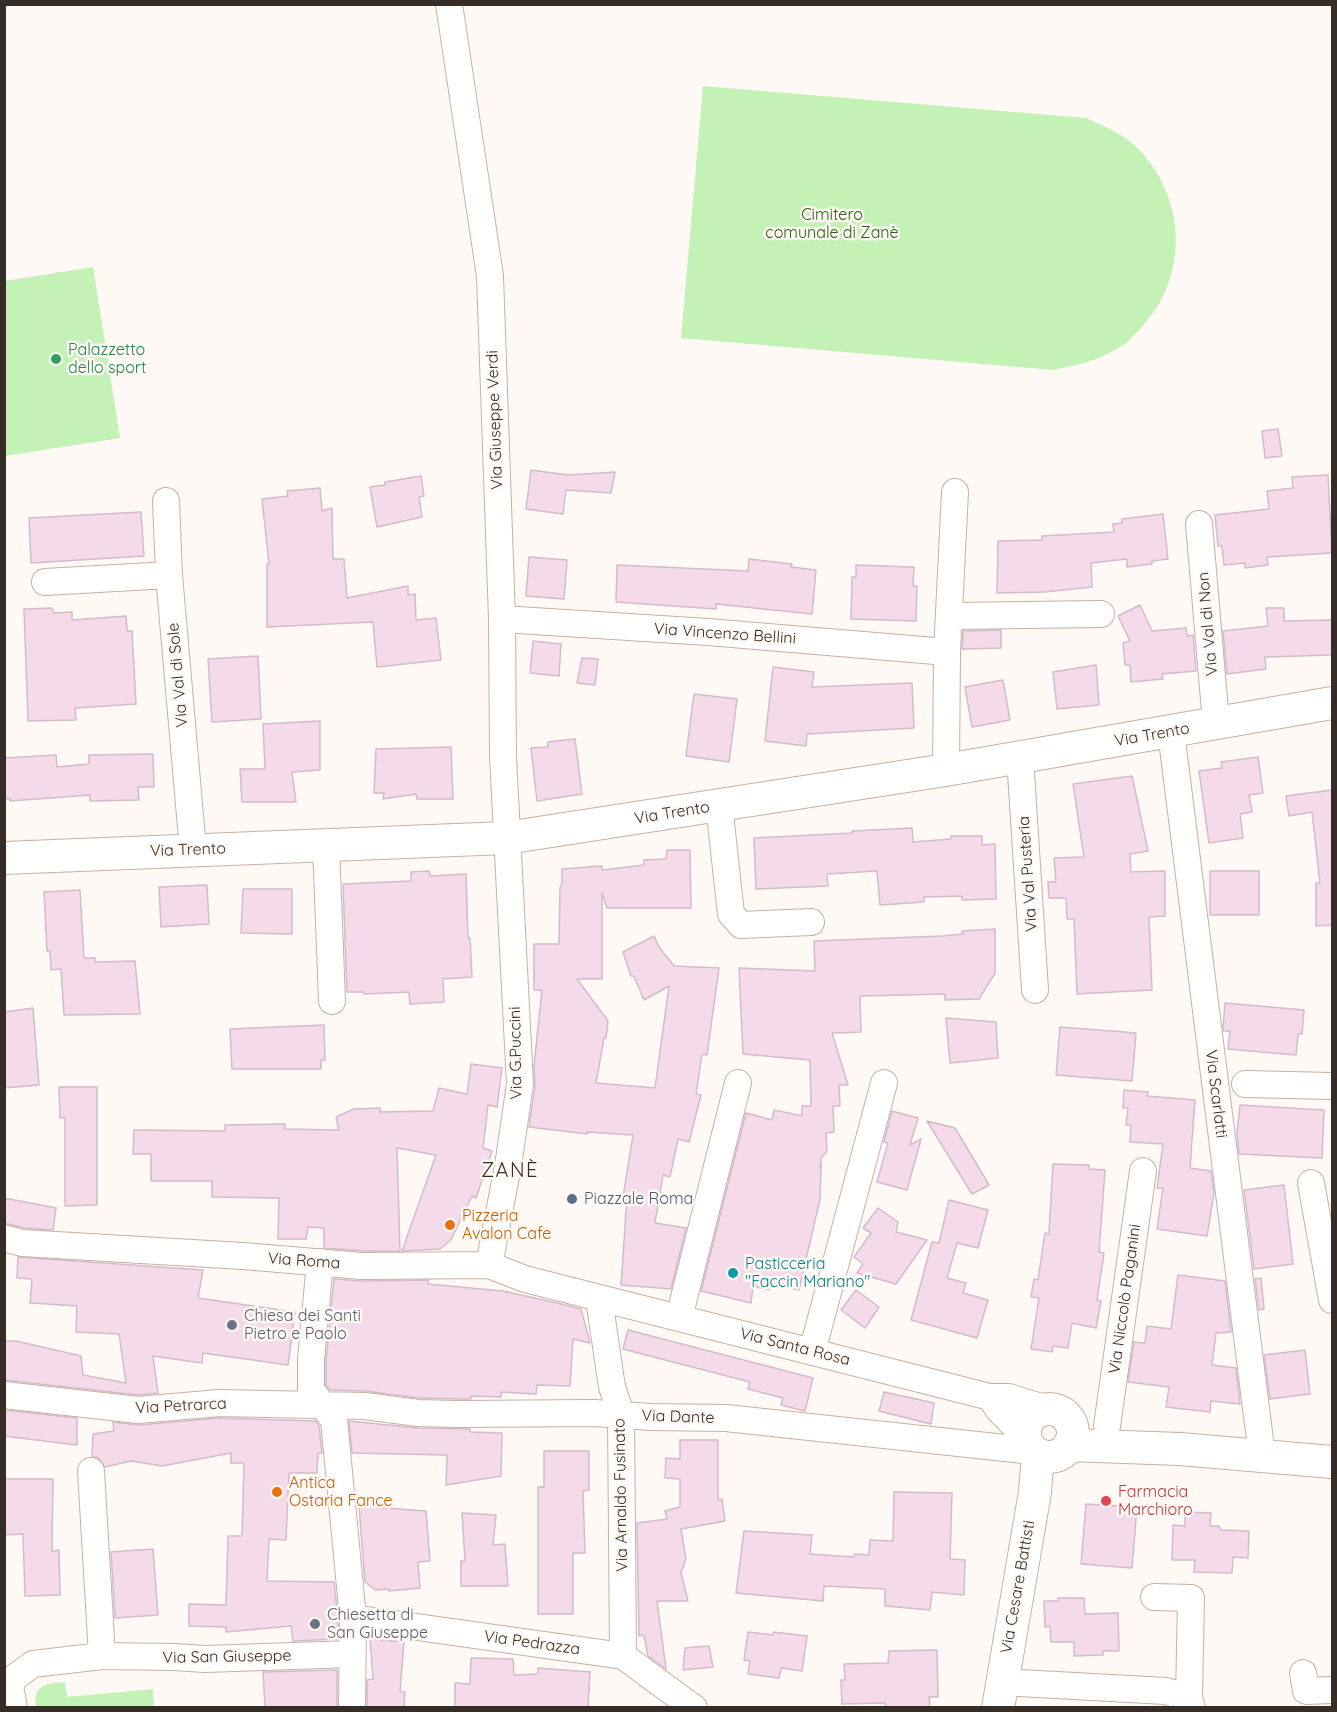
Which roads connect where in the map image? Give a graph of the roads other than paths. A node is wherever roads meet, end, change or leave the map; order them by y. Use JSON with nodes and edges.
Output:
{"nodes":[{"id":1,"x":448,"y":4,"type":"edge"},
{"id":2,"x":955,"y":492,"type":"dead end"},
{"id":3,"x":166,"y":501,"type":"dead end"},
{"id":4,"x":1199,"y":524,"type":"dead end"},
{"id":5,"x":170,"y":575,"type":"junction"},
{"id":6,"x":45,"y":582,"type":"dead end"},
{"id":7,"x":1101,"y":614,"type":"dead end"},
{"id":8,"x":950,"y":616,"type":"junction"},
{"id":9,"x":502,"y":619,"type":"junction"},
{"id":10,"x":947,"y":652,"type":"junction"},
{"id":11,"x":1332,"y":703,"type":"edge"},
{"id":12,"x":1216,"y":723,"type":"junction"},
{"id":13,"x":1171,"y":732,"type":"junction"},
{"id":14,"x":1020,"y":757,"type":"junction"},
{"id":15,"x":946,"y":770,"type":"junction"},
{"id":16,"x":719,"y":805,"type":"junction"},
{"id":17,"x":506,"y":838,"type":"junction"},
{"id":18,"x":326,"y":845,"type":"junction"},
{"id":19,"x":193,"y":850,"type":"junction"},
{"id":20,"x":4,"y":858,"type":"edge"},
{"id":21,"x":811,"y":922,"type":"dead end"},
{"id":22,"x":1035,"y":990,"type":"dead end"},
{"id":23,"x":332,"y":1001,"type":"dead end"},
{"id":24,"x":738,"y":1083,"type":"dead end"},
{"id":25,"x":884,"y":1083,"type":"dead end"},
{"id":26,"x":1245,"y":1084,"type":"dead end"},
{"id":27,"x":1332,"y":1086,"type":"edge"},
{"id":28,"x":1143,"y":1172,"type":"dead end"},
{"id":29,"x":1311,"y":1183,"type":"dead end"},
{"id":30,"x":4,"y":1238,"type":"edge"},
{"id":31,"x":320,"y":1262,"type":"junction"},
{"id":32,"x":489,"y":1265,"type":"junction"},
{"id":33,"x":599,"y":1299,"type":"junction"},
{"id":34,"x":1332,"y":1300,"type":"edge"},
{"id":35,"x":679,"y":1318,"type":"junction"},
{"id":36,"x":812,"y":1352,"type":"junction"},
{"id":37,"x":4,"y":1395,"type":"edge"},
{"id":38,"x":990,"y":1397,"type":"junction"},
{"id":39,"x":321,"y":1405,"type":"junction"},
{"id":40,"x":1055,"y":1412,"type":"junction"},
{"id":41,"x":621,"y":1413,"type":"junction"},
{"id":42,"x":1107,"y":1426,"type":"junction"},
{"id":43,"x":1043,"y":1449,"type":"junction"},
{"id":44,"x":1180,"y":1449,"type":"junction"},
{"id":45,"x":1262,"y":1456,"type":"junction"},
{"id":46,"x":1332,"y":1462,"type":"edge"},
{"id":47,"x":91,"y":1471,"type":"dead end"},
{"id":48,"x":1154,"y":1598,"type":"dead end"},
{"id":49,"x":353,"y":1618,"type":"junction"},
{"id":50,"x":352,"y":1654,"type":"junction"},
{"id":51,"x":102,"y":1656,"type":"junction"},
{"id":52,"x":623,"y":1656,"type":"junction"},
{"id":53,"x":1303,"y":1673,"type":"dead end"},
{"id":54,"x":1332,"y":1690,"type":"edge"},
{"id":55,"x":9,"y":1694,"type":"edge"},
{"id":56,"x":999,"y":1695,"type":"edge"},
{"id":57,"x":1191,"y":1703,"type":"edge"},
{"id":58,"x":352,"y":1707,"type":"edge"},
{"id":59,"x":694,"y":1707,"type":"edge"}],
"edges":[{"from":1,"to":9,"type":"street","name":"Via Giuseppe Verdi"},
{"from":2,"to":8,"type":"street"},
{"from":3,"to":5,"type":"street","name":"Via Val di Sole"},
{"from":4,"to":12,"type":"street","name":"Via Val di Non"},
{"from":5,"to":6,"type":"street"},
{"from":5,"to":19,"type":"street","name":"Via Val di Sole"},
{"from":7,"to":8,"type":"street"},
{"from":8,"to":10,"type":"street"},
{"from":9,"to":10,"type":"street","name":"Via Vincenzo Bellini"},
{"from":9,"to":17,"type":"street","name":"Via Giuseppe Verdi"},
{"from":10,"to":15,"type":"street"},
{"from":11,"to":12,"type":"street","name":"Via Trento"},
{"from":12,"to":13,"type":"street","name":"Via Trento"},
{"from":13,"to":14,"type":"street","name":"Via Trento"},
{"from":13,"to":45,"type":"street","name":"Via Scarlatti"},
{"from":14,"to":15,"type":"street","name":"Via Trento"},
{"from":14,"to":22,"type":"street","name":"Via Val Pusteria"},
{"from":15,"to":16,"type":"street","name":"Via Trento"},
{"from":16,"to":17,"type":"street","name":"Via Trento"},
{"from":16,"to":21,"type":"street"},
{"from":17,"to":18,"type":"street","name":"Via Trento"},
{"from":17,"to":32,"type":"street","name":"Via G.Puccini"},
{"from":18,"to":19,"type":"street","name":"Via Trento"},
{"from":18,"to":23,"type":"street"},
{"from":19,"to":20,"type":"street","name":"Via Trento"},
{"from":24,"to":35,"type":"street"},
{"from":25,"to":36,"type":"street"},
{"from":26,"to":27,"type":"street"},
{"from":28,"to":42,"type":"street","name":"Via Niccolò Paganini"},
{"from":29,"to":34,"type":"street"},
{"from":30,"to":31,"type":"street","name":"Via Roma"},
{"from":31,"to":32,"type":"street","name":"Via Roma"},
{"from":31,"to":39,"type":"street"},
{"from":32,"to":33,"type":"street","name":"Via Roma"},
{"from":33,"to":35,"type":"street","name":"Via Santa Rosa"},
{"from":33,"to":41,"type":"street","name":"Via Arnaldo Fusinato"},
{"from":35,"to":36,"type":"street","name":"Via Santa Rosa"},
{"from":36,"to":38,"type":"street","name":"Via Santa Rosa"},
{"from":37,"to":39,"type":"street","name":"Via Petrarca"},
{"from":38,"to":40,"type":"street","name":"Via Santa Rosa"},
{"from":38,"to":43,"type":"street"},
{"from":39,"to":41,"type":"street","name":"Via Dante"},
{"from":39,"to":49,"type":"street"},
{"from":40,"to":42,"type":"street","name":"Via Santa Rosa"},
{"from":40,"to":43,"type":"street"},
{"from":40,"to":43,"type":"street"},
{"from":41,"to":43,"type":"street","name":"Via Dante"},
{"from":41,"to":52,"type":"street","name":"Via Arnaldo Fusinato"},
{"from":42,"to":44,"type":"street","name":"Via Santa Rosa"},
{"from":43,"to":44,"type":"street","name":"Via Santa Rosa"},
{"from":43,"to":56,"type":"street","name":"Via Cesare Battisti"},
{"from":44,"to":45,"type":"street","name":"Via Santa Rosa"},
{"from":45,"to":46,"type":"street","name":"Via Santa Rosa"},
{"from":47,"to":51,"type":"street"},
{"from":48,"to":57,"type":"street","name":"Via Cesare Battisti"},
{"from":49,"to":50,"type":"street"},
{"from":49,"to":52,"type":"street","name":"Via Pedrazza"},
{"from":50,"to":51,"type":"street","name":"Via San Giuseppe"},
{"from":50,"to":58,"type":"street"},
{"from":51,"to":55,"type":"street","name":"Via San Giuseppe"},
{"from":52,"to":59,"type":"street","name":"Via Pedrazza"},
{"from":53,"to":54,"type":"street"},
{"from":56,"to":57,"type":"street","name":"Via Cesare Battisti"}]}
